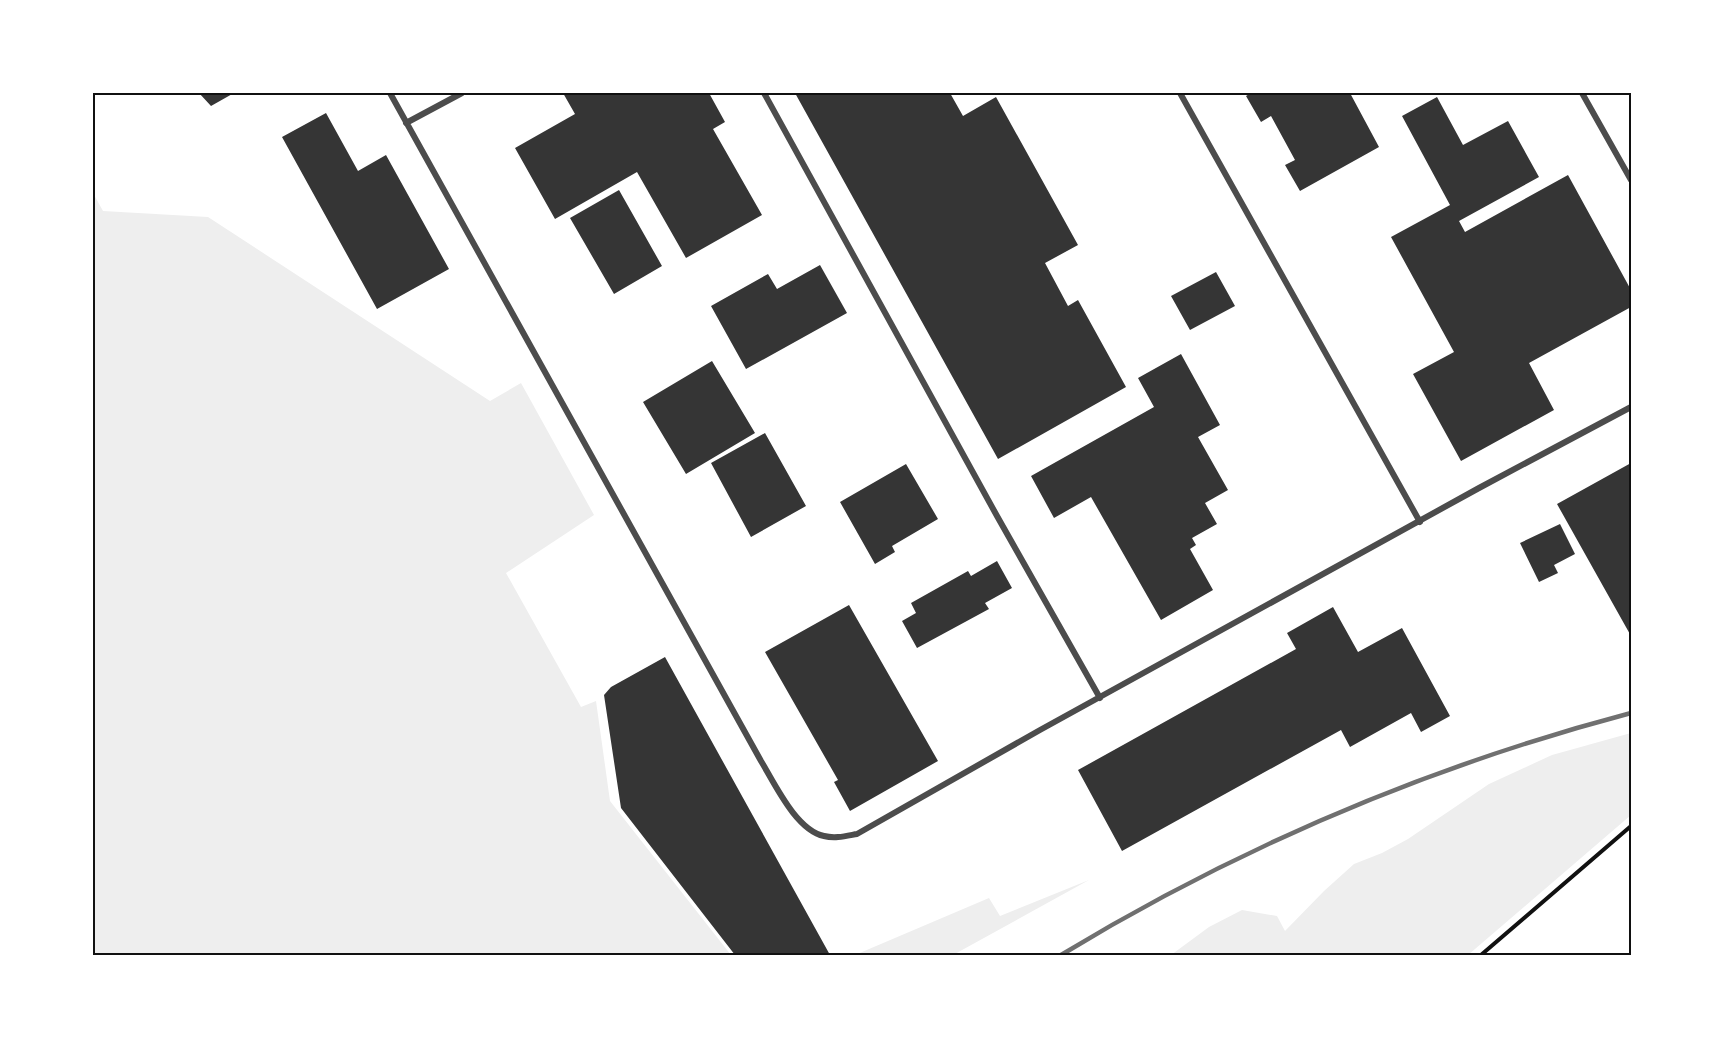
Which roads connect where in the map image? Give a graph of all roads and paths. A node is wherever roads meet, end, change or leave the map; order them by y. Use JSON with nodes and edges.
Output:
{"nodes":[{"id":1,"x":390,"y":93,"type":"edge"},
{"id":2,"x":462,"y":93,"type":"edge"},
{"id":3,"x":764,"y":93,"type":"edge"},
{"id":4,"x":1180,"y":93,"type":"edge"},
{"id":5,"x":1582,"y":93,"type":"edge"},
{"id":6,"x":406,"y":123,"type":"junction"},
{"id":7,"x":1631,"y":180,"type":"edge"},
{"id":8,"x":1631,"y":407,"type":"edge"},
{"id":9,"x":1420,"y":522,"type":"junction"},
{"id":10,"x":1100,"y":698,"type":"junction"},
{"id":11,"x":1631,"y":826,"type":"edge"},
{"id":12,"x":1481,"y":955,"type":"edge"}],
"edges":[{"from":1,"to":6,"type":"street"},
{"from":2,"to":6,"type":"street"},
{"from":3,"to":10,"type":"street"},
{"from":4,"to":9,"type":"street"},
{"from":5,"to":7,"type":"street"},
{"from":6,"to":10,"type":"street"},
{"from":8,"to":9,"type":"street"},
{"from":9,"to":10,"type":"street"},
{"from":11,"to":12,"type":"path"}]}
